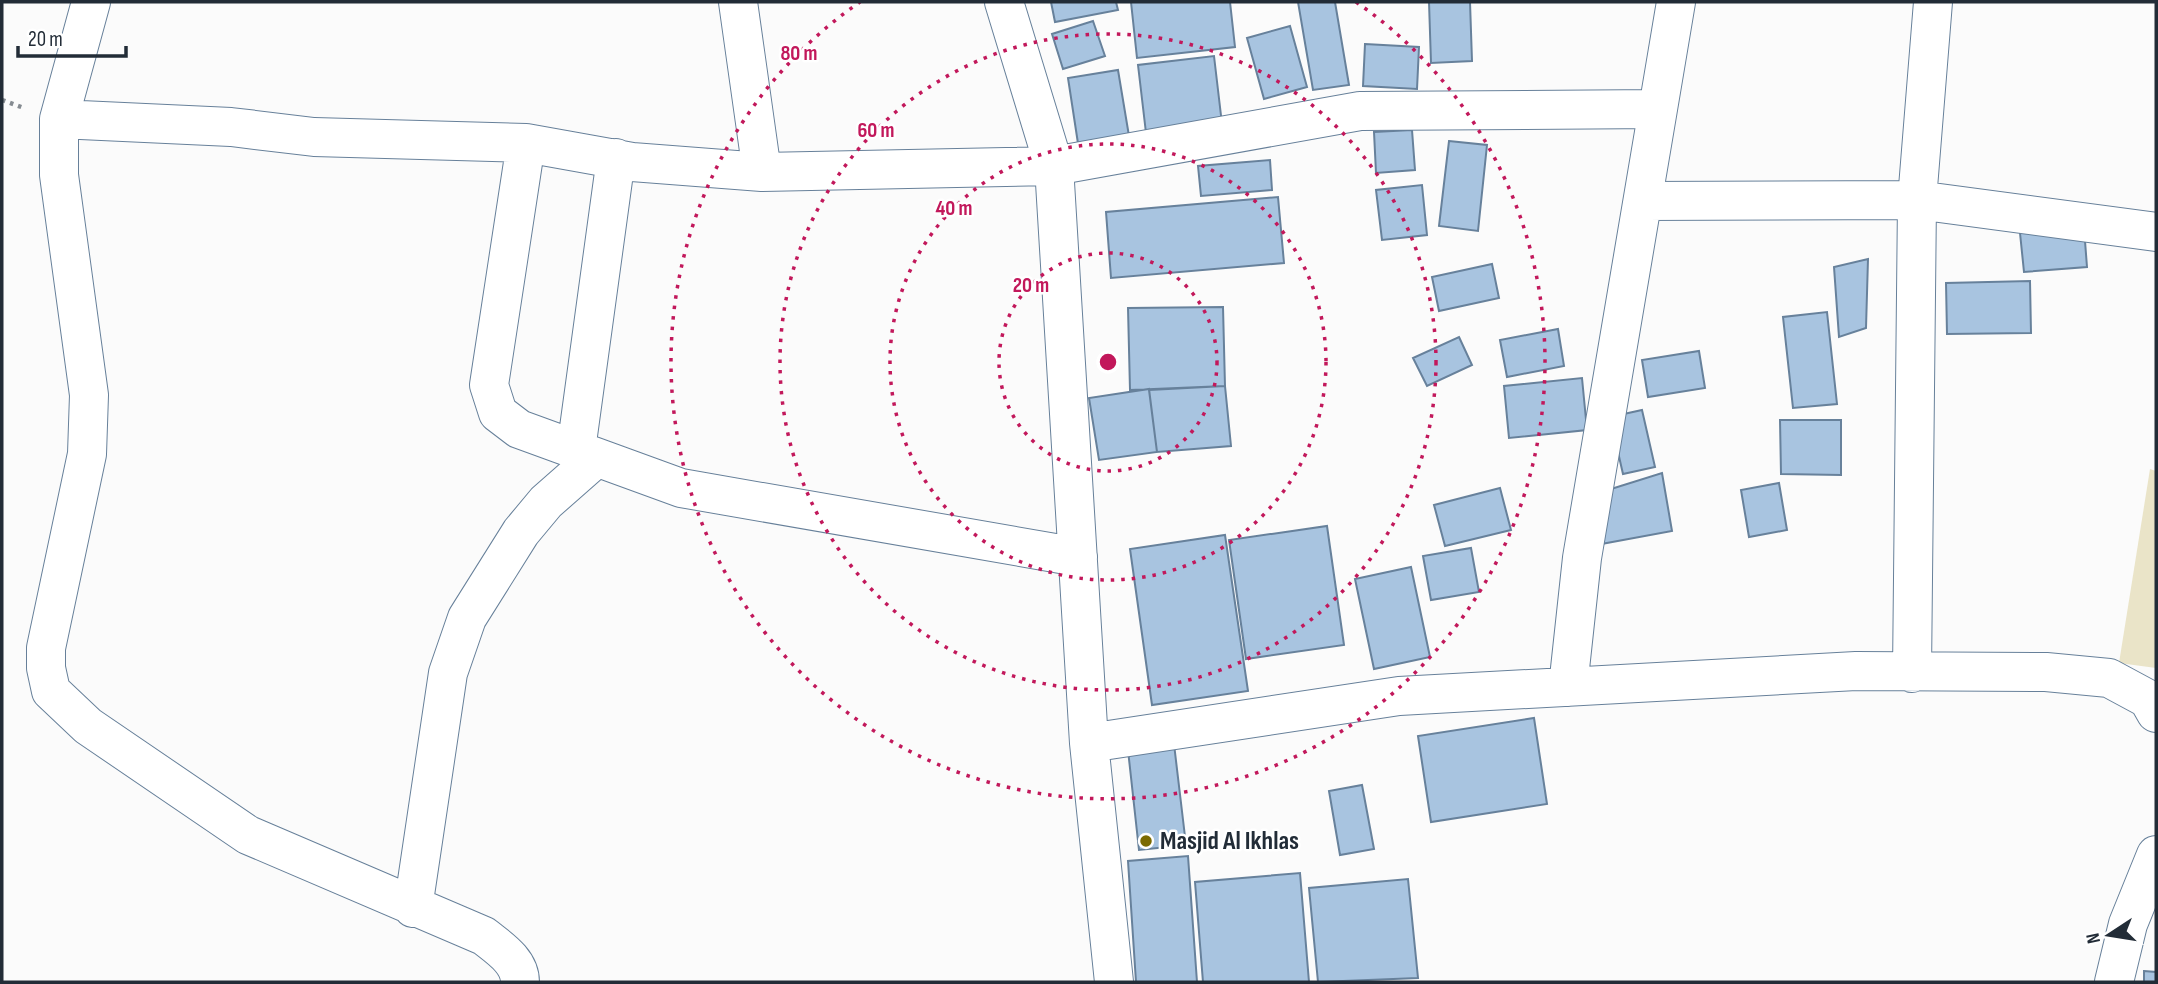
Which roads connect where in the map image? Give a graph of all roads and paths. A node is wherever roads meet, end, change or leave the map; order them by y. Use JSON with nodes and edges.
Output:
{"nodes":[{"id":1,"x":91,"y":2,"type":"edge"},
{"id":2,"x":738,"y":2,"type":"edge"},
{"id":3,"x":1004,"y":2,"type":"edge"},
{"id":4,"x":1676,"y":2,"type":"edge"},
{"id":5,"x":1933,"y":2,"type":"edge"},
{"id":6,"x":1658,"y":109,"type":"junction"},
{"id":7,"x":59,"y":119,"type":"junction"},
{"id":8,"x":526,"y":143,"type":"junction"},
{"id":9,"x":616,"y":158,"type":"junction"},
{"id":10,"x":1054,"y":166,"type":"junction"},
{"id":11,"x":762,"y":172,"type":"junction"},
{"id":12,"x":1917,"y":200,"type":"junction"},
{"id":13,"x":1643,"y":201,"type":"junction"},
{"id":14,"x":2156,"y":232,"type":"edge"},
{"id":15,"x":586,"y":454,"type":"junction"},
{"id":16,"x":1077,"y":557,"type":"junction"},
{"id":17,"x":1912,"y":673,"type":"junction"},
{"id":18,"x":1568,"y":687,"type":"junction"},
{"id":19,"x":2156,"y":713,"type":"edge"},
{"id":20,"x":1089,"y":743,"type":"junction"},
{"id":21,"x":2156,"y":855,"type":"edge"},
{"id":22,"x":413,"y":908,"type":"junction"},
{"id":23,"x":520,"y":982,"type":"edge"},
{"id":24,"x":1114,"y":982,"type":"edge"},
{"id":25,"x":2114,"y":982,"type":"edge"}],
"edges":[{"from":1,"to":7,"type":"street"},
{"from":2,"to":11,"type":"street"},
{"from":3,"to":10,"type":"street"},
{"from":4,"to":6,"type":"street"},
{"from":5,"to":12,"type":"street"},
{"from":6,"to":10,"type":"street"},
{"from":6,"to":13,"type":"street"},
{"from":7,"to":8,"type":"street"},
{"from":7,"to":22,"type":"street"},
{"from":8,"to":9,"type":"street"},
{"from":8,"to":15,"type":"street"},
{"from":9,"to":11,"type":"street"},
{"from":9,"to":15,"type":"street"},
{"from":10,"to":11,"type":"street"},
{"from":10,"to":16,"type":"street"},
{"from":12,"to":13,"type":"street"},
{"from":12,"to":14,"type":"street"},
{"from":12,"to":17,"type":"street"},
{"from":13,"to":18,"type":"street"},
{"from":15,"to":16,"type":"street"},
{"from":15,"to":22,"type":"street"},
{"from":16,"to":20,"type":"street"},
{"from":17,"to":18,"type":"street"},
{"from":17,"to":19,"type":"street"},
{"from":18,"to":20,"type":"street"},
{"from":20,"to":24,"type":"street"},
{"from":21,"to":25,"type":"street"},
{"from":22,"to":23,"type":"street"}]}
